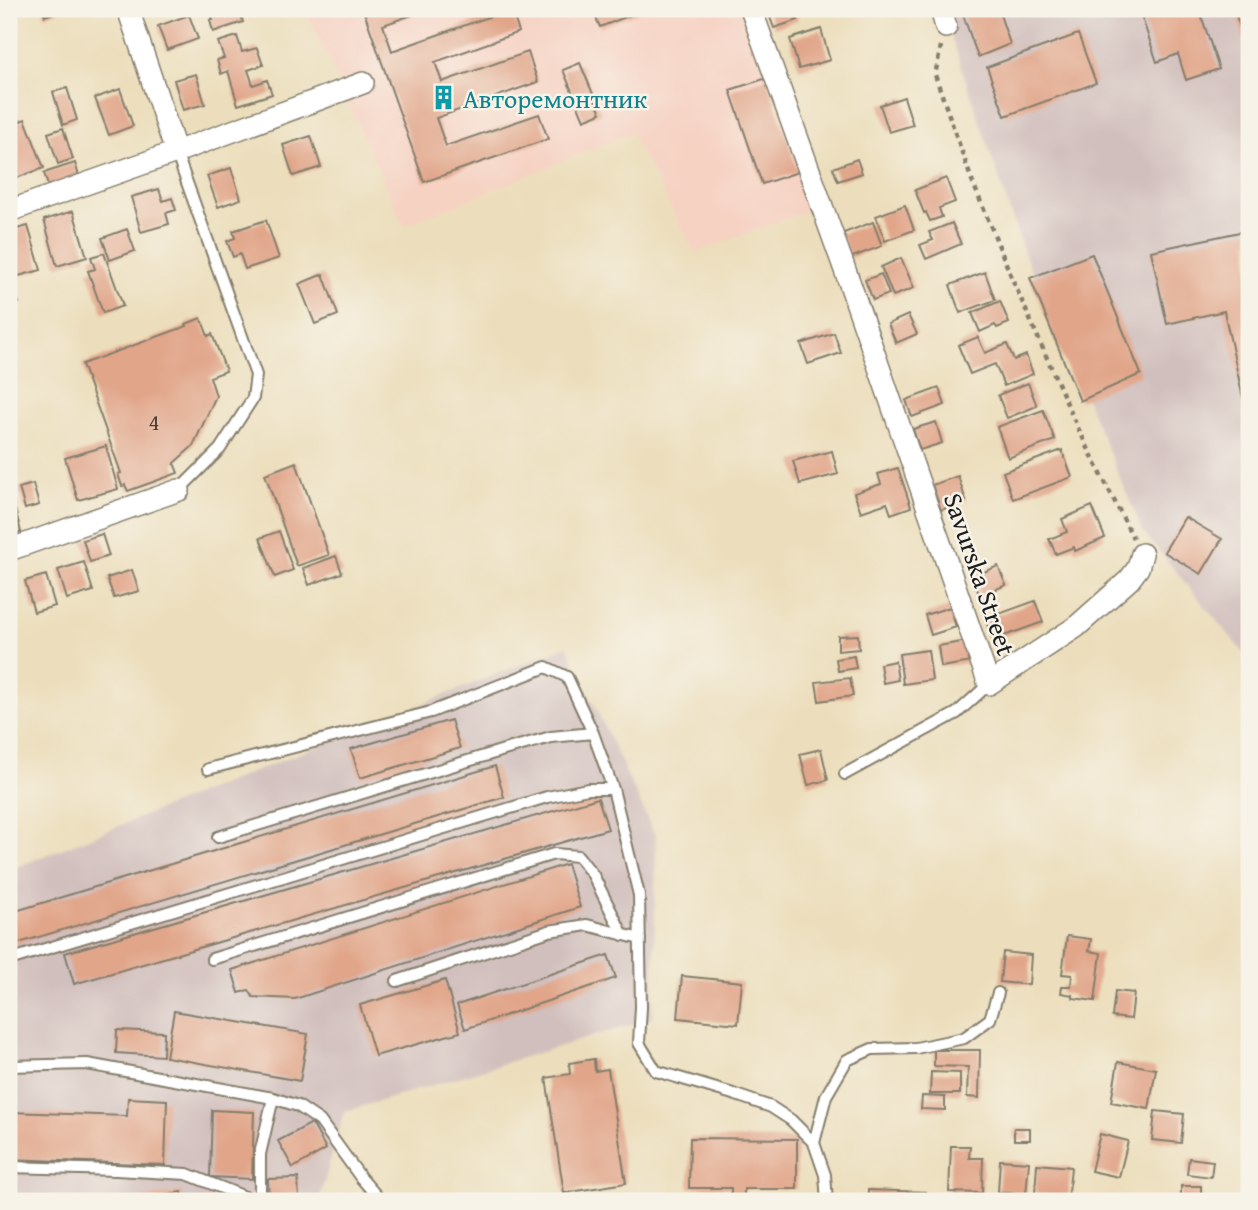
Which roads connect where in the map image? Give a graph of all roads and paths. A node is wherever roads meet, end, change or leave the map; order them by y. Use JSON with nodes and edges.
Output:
{"nodes":[{"id":1,"x":128,"y":9,"type":"edge"},
{"id":2,"x":751,"y":9,"type":"edge"},
{"id":3,"x":943,"y":18,"type":"edge"},
{"id":4,"x":363,"y":83,"type":"dead end"},
{"id":5,"x":176,"y":152,"type":"junction"},
{"id":6,"x":9,"y":211,"type":"edge"},
{"id":7,"x":179,"y":490,"type":"joint"},
{"id":8,"x":9,"y":550,"type":"edge"},
{"id":9,"x":1142,"y":554,"type":"joint"},
{"id":10,"x":989,"y":684,"type":"junction"},
{"id":11,"x":593,"y":733,"type":"junction"},
{"id":12,"x":208,"y":769,"type":"dead end"},
{"id":13,"x":845,"y":774,"type":"dead end"},
{"id":14,"x":613,"y":789,"type":"junction"},
{"id":15,"x":218,"y":837,"type":"dead end"},
{"id":16,"x":623,"y":935,"type":"junction"},
{"id":17,"x":640,"y":939,"type":"junction"},
{"id":18,"x":212,"y":959,"type":"dead end"},
{"id":19,"x":9,"y":960,"type":"edge"},
{"id":20,"x":397,"y":981,"type":"dead end"},
{"id":21,"x":998,"y":993,"type":"dead end"},
{"id":22,"x":9,"y":1066,"type":"edge"},
{"id":23,"x":273,"y":1098,"type":"junction"},
{"id":24,"x":814,"y":1143,"type":"junction"},
{"id":25,"x":9,"y":1167,"type":"edge"},
{"id":26,"x":255,"y":1201,"type":"edge"},
{"id":27,"x":260,"y":1201,"type":"edge"},
{"id":28,"x":381,"y":1201,"type":"edge"},
{"id":29,"x":827,"y":1201,"type":"edge"}],
"edges":[{"from":1,"to":5,"type":"street"},
{"from":2,"to":10,"type":"street","name":"Savurska Street"},
{"from":3,"to":9,"type":"path"},
{"from":4,"to":5,"type":"street"},
{"from":5,"to":6,"type":"street"},
{"from":5,"to":7,"type":"lane"},
{"from":7,"to":8,"type":"street"},
{"from":9,"to":10,"type":"street","name":"Savurska Street"},
{"from":10,"to":13,"type":"lane"},
{"from":11,"to":12,"type":"lane"},
{"from":11,"to":14,"type":"lane"},
{"from":11,"to":15,"type":"lane"},
{"from":14,"to":17,"type":"lane"},
{"from":14,"to":19,"type":"lane"},
{"from":16,"to":17,"type":"lane"},
{"from":16,"to":18,"type":"lane"},
{"from":16,"to":20,"type":"lane"},
{"from":17,"to":24,"type":"lane"},
{"from":21,"to":24,"type":"lane"},
{"from":22,"to":23,"type":"lane"},
{"from":23,"to":27,"type":"lane"},
{"from":23,"to":28,"type":"lane"},
{"from":24,"to":29,"type":"lane"},
{"from":25,"to":26,"type":"lane"}]}
